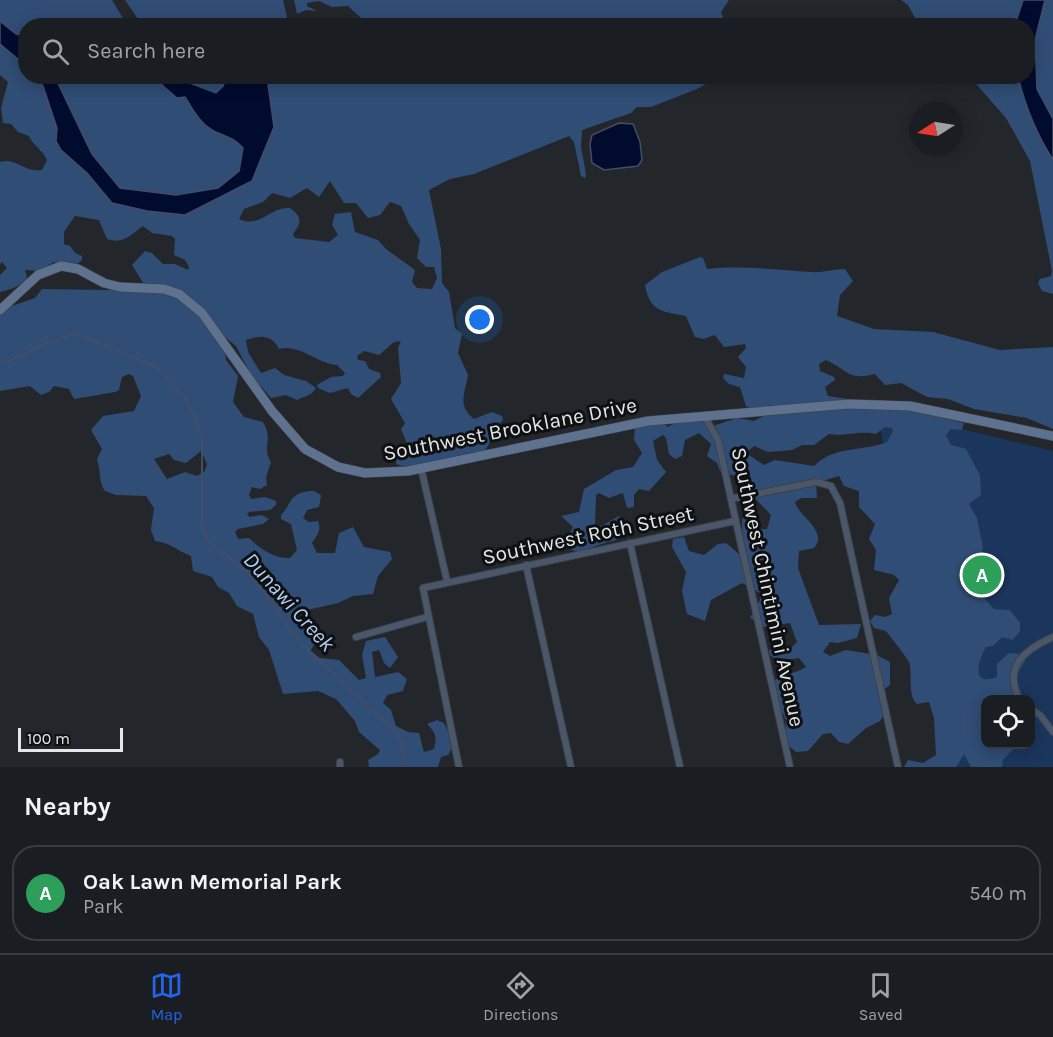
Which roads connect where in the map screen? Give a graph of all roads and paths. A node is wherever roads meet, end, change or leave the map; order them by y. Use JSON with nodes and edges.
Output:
{"nodes":[{"id":1,"x":0,"y":310,"type":"edge"},
{"id":2,"x":705,"y":417,"type":"junction"},
{"id":3,"x":1053,"y":435,"type":"edge"},
{"id":4,"x":421,"y":468,"type":"junction"},
{"id":5,"x":731,"y":499,"type":"junction"},
{"id":6,"x":735,"y":521,"type":"junction"},
{"id":7,"x":630,"y":543,"type":"junction"},
{"id":8,"x":526,"y":565,"type":"junction"},
{"id":9,"x":447,"y":581,"type":"junction"},
{"id":10,"x":427,"y":617,"type":"junction"},
{"id":11,"x":356,"y":637,"type":"dead end"},
{"id":12,"x":1053,"y":637,"type":"edge"},
{"id":13,"x":1019,"y":695,"type":"edge"},
{"id":14,"x":1035,"y":712,"type":"edge"},
{"id":15,"x":1053,"y":732,"type":"edge"},
{"id":16,"x":459,"y":767,"type":"edge"},
{"id":17,"x":570,"y":767,"type":"edge"},
{"id":18,"x":680,"y":767,"type":"edge"},
{"id":19,"x":790,"y":767,"type":"edge"},
{"id":20,"x":898,"y":767,"type":"edge"}],
"edges":[{"from":1,"to":4,"type":"street","name":"Southwest Brooklane Drive"},
{"from":2,"to":3,"type":"street","name":"Southwest Brooklane Drive"},
{"from":2,"to":4,"type":"street","name":"Southwest Brooklane Drive"},
{"from":2,"to":5,"type":"street","name":"Southwest Chintimini Avenue"},
{"from":4,"to":9,"type":"street"},
{"from":5,"to":6,"type":"street","name":"Southwest Chintimini Avenue"},
{"from":5,"to":20,"type":"street"},
{"from":6,"to":7,"type":"street","name":"Southwest Roth Street"},
{"from":6,"to":19,"type":"street","name":"Southwest Chintimini Avenue"},
{"from":7,"to":8,"type":"street","name":"Southwest Roth Street"},
{"from":7,"to":18,"type":"street"},
{"from":8,"to":9,"type":"street","name":"Southwest Roth Street"},
{"from":8,"to":17,"type":"street"},
{"from":9,"to":10,"type":"street","name":"Southwest Roth Street"},
{"from":10,"to":11,"type":"street"},
{"from":10,"to":16,"type":"street"},
{"from":12,"to":13,"type":"street"},
{"from":14,"to":15,"type":"street"}]}
